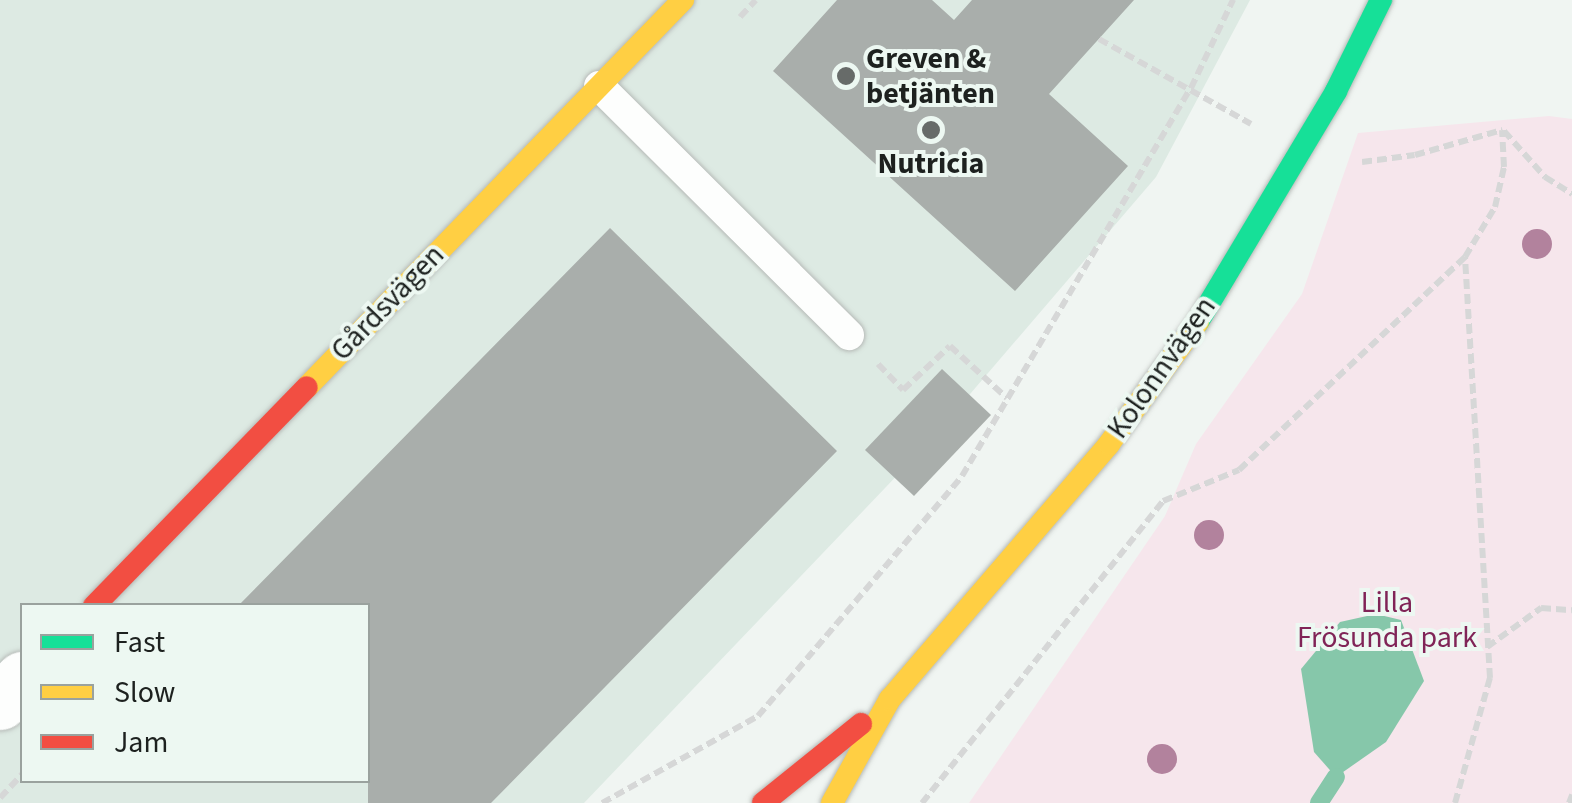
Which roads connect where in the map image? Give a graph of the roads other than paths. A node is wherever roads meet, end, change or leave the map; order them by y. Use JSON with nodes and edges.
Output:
{"nodes":[{"id":1,"x":682,"y":0,"type":"edge"},
{"id":2,"x":1381,"y":0,"type":"edge"},
{"id":3,"x":599,"y":86,"type":"junction"},
{"id":4,"x":850,"y":335,"type":"road end"},
{"id":5,"x":97,"y":603,"type":"edge"},
{"id":6,"x":20,"y":681,"type":"edge"},
{"id":7,"x":890,"y":699,"type":"junction"},
{"id":8,"x":0,"y":702,"type":"edge"},
{"id":9,"x":763,"y":803,"type":"edge"},
{"id":10,"x":832,"y":803,"type":"edge"}],
"edges":[{"from":1,"to":3,"type":"street","name":"Gårdsvägen"},
{"from":2,"to":7,"type":"street","name":"Kolonnvägen"},
{"from":3,"to":4,"type":"lane"},
{"from":3,"to":5,"type":"street","name":"Gårdsvägen"},
{"from":6,"to":8,"type":"street"},
{"from":7,"to":9,"type":"street","name":"Kolonnvägen"},
{"from":7,"to":10,"type":"street","name":"Kolonnvägen"}]}
